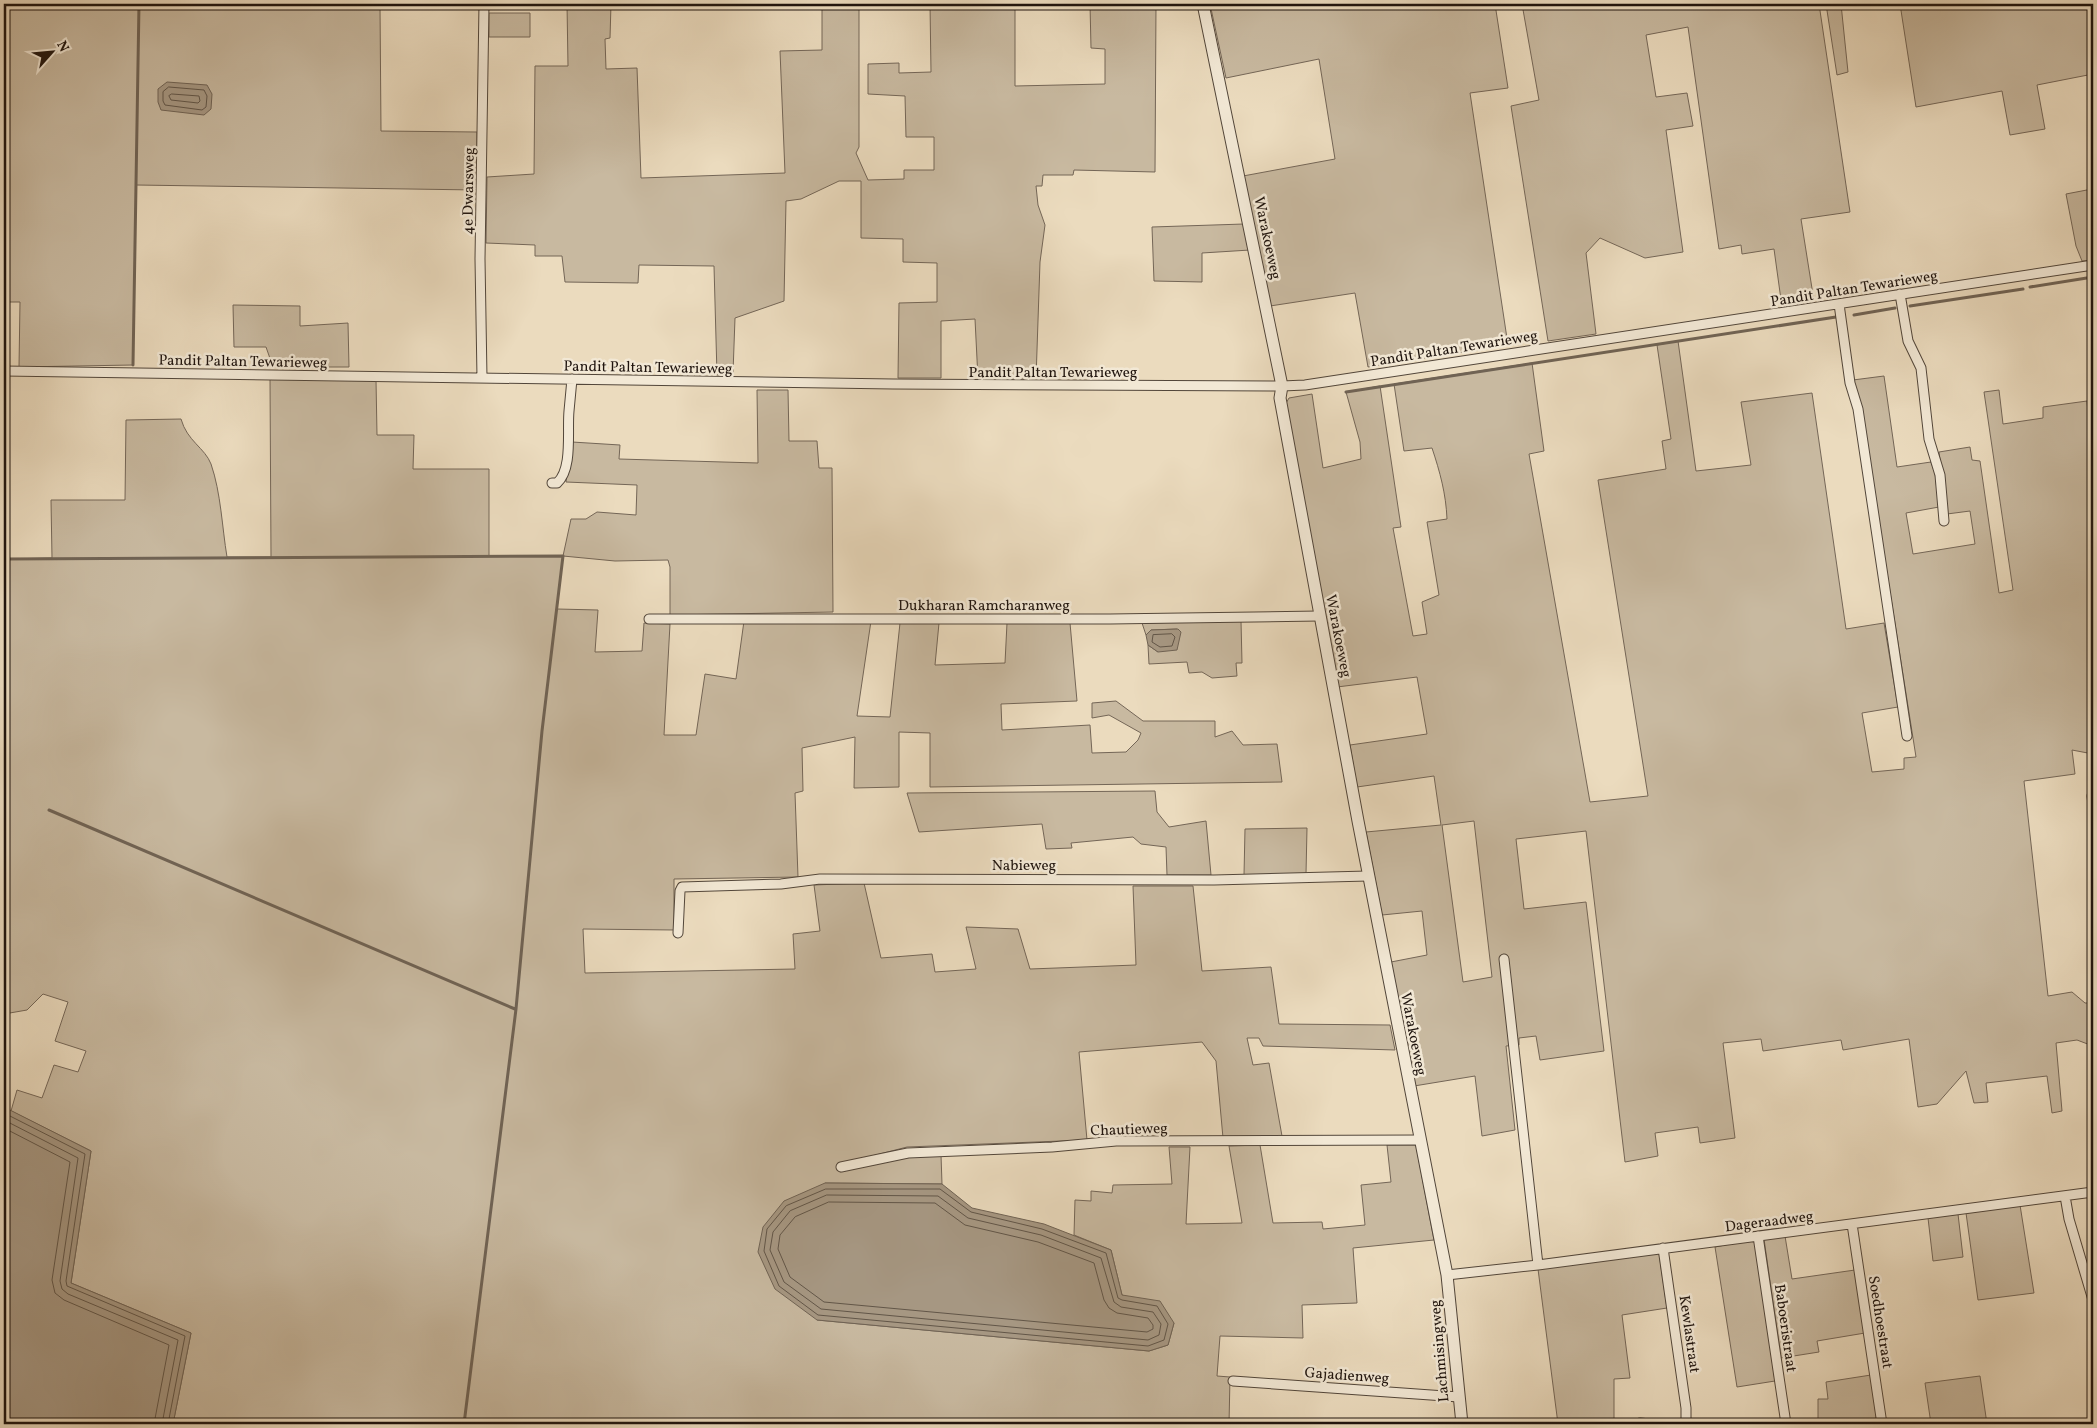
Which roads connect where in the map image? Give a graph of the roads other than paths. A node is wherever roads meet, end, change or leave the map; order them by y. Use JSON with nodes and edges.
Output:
{"nodes":[{"id":1,"x":484,"y":4,"type":"edge"},
{"id":2,"x":1203,"y":4,"type":"edge"},
{"id":3,"x":2093,"y":265,"type":"edge"},
{"id":4,"x":1900,"y":294,"type":"junction"},
{"id":5,"x":1839,"y":304,"type":"junction"},
{"id":6,"x":4,"y":371,"type":"edge"},
{"id":7,"x":482,"y":378,"type":"junction"},
{"id":8,"x":572,"y":379,"type":"junction"},
{"id":9,"x":1282,"y":386,"type":"junction"},
{"id":10,"x":552,"y":483,"type":"dead end"},
{"id":11,"x":1944,"y":521,"type":"dead end"},
{"id":12,"x":1319,"y":616,"type":"junction"},
{"id":13,"x":649,"y":618,"type":"dead end"},
{"id":14,"x":1907,"y":736,"type":"dead end"},
{"id":15,"x":1368,"y":876,"type":"junction"},
{"id":16,"x":678,"y":933,"type":"dead end"},
{"id":17,"x":1504,"y":959,"type":"dead end"},
{"id":18,"x":1420,"y":1140,"type":"junction"},
{"id":19,"x":841,"y":1167,"type":"dead end"},
{"id":20,"x":2093,"y":1192,"type":"edge"},
{"id":21,"x":2065,"y":1196,"type":"junction"},
{"id":22,"x":1852,"y":1224,"type":"junction"},
{"id":23,"x":1758,"y":1236,"type":"junction"},
{"id":24,"x":1663,"y":1248,"type":"junction"},
{"id":25,"x":1538,"y":1265,"type":"junction"},
{"id":26,"x":1447,"y":1275,"type":"junction"},
{"id":27,"x":2093,"y":1300,"type":"edge"},
{"id":28,"x":1233,"y":1381,"type":"dead end"},
{"id":29,"x":1459,"y":1397,"type":"junction"},
{"id":30,"x":1462,"y":1424,"type":"edge"},
{"id":31,"x":1686,"y":1424,"type":"edge"},
{"id":32,"x":1786,"y":1424,"type":"edge"},
{"id":33,"x":1882,"y":1424,"type":"edge"}],
"edges":[{"from":1,"to":7,"type":"street","name":"4e Dwarsweg"},
{"from":2,"to":9,"type":"street","name":"Warakoeweg"},
{"from":3,"to":4,"type":"street","name":"Pandit Paltan Tewarieweg"},
{"from":4,"to":5,"type":"street","name":"Pandit Paltan Tewarieweg"},
{"from":4,"to":11,"type":"street"},
{"from":5,"to":9,"type":"street","name":"Pandit Paltan Tewarieweg"},
{"from":5,"to":14,"type":"street"},
{"from":6,"to":7,"type":"street","name":"Pandit Paltan Tewarieweg"},
{"from":7,"to":8,"type":"street","name":"Pandit Paltan Tewarieweg"},
{"from":8,"to":9,"type":"street","name":"Pandit Paltan Tewarieweg"},
{"from":8,"to":10,"type":"street"},
{"from":9,"to":12,"type":"street","name":"Warakoeweg"},
{"from":12,"to":13,"type":"street","name":"Dukharan Ramcharanweg"},
{"from":12,"to":15,"type":"street","name":"Warakoeweg"},
{"from":15,"to":16,"type":"street","name":"Nabieweg"},
{"from":15,"to":18,"type":"street","name":"Warakoeweg"},
{"from":17,"to":25,"type":"street"},
{"from":18,"to":19,"type":"street","name":"Chautieweg"},
{"from":18,"to":26,"type":"street","name":"Warakoeweg"},
{"from":20,"to":21,"type":"street","name":"Dageraadweg"},
{"from":21,"to":22,"type":"street","name":"Dageraadweg"},
{"from":21,"to":27,"type":"street"},
{"from":22,"to":23,"type":"street","name":"Dageraadweg"},
{"from":22,"to":33,"type":"street","name":"Soedhoestraat"},
{"from":23,"to":24,"type":"street","name":"Dageraadweg"},
{"from":23,"to":32,"type":"street","name":"Baboeristraat"},
{"from":24,"to":25,"type":"street","name":"Dageraadweg"},
{"from":24,"to":31,"type":"street","name":"Kewlastraat"},
{"from":25,"to":26,"type":"street","name":"Dageraadweg"},
{"from":26,"to":29,"type":"street","name":"Lachmisingweg"},
{"from":28,"to":29,"type":"street","name":"Gajadienweg"},
{"from":29,"to":30,"type":"street","name":"Lachmisingweg"}]}
